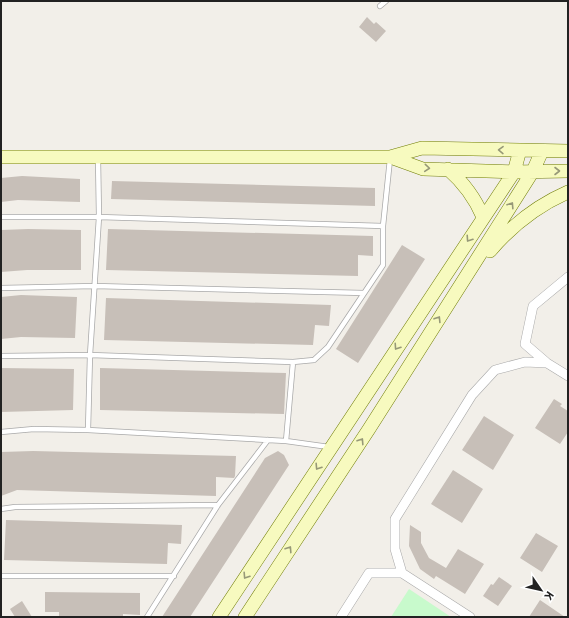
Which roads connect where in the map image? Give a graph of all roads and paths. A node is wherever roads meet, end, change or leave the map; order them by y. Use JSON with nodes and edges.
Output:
{"nodes":[{"id":1,"x":386,"y":1,"type":"edge"},
{"id":2,"x":380,"y":6,"type":"dead end"},
{"id":3,"x":520,"y":150,"type":"junction"},
{"id":4,"x":542,"y":151,"type":"junction"},
{"id":5,"x":568,"y":151,"type":"edge"},
{"id":6,"x":1,"y":157,"type":"edge"},
{"id":7,"x":98,"y":157,"type":"junction"},
{"id":8,"x":390,"y":157,"type":"junction"},
{"id":9,"x":448,"y":170,"type":"junction"},
{"id":10,"x":533,"y":171,"type":"junction"},
{"id":11,"x":568,"y":171,"type":"edge"},
{"id":12,"x":514,"y":172,"type":"junction"},
{"id":13,"x":568,"y":192,"type":"edge"},
{"id":14,"x":1,"y":217,"type":"edge"},
{"id":15,"x":483,"y":217,"type":"junction"},
{"id":16,"x":99,"y":218,"type":"junction"},
{"id":17,"x":383,"y":226,"type":"junction"},
{"id":18,"x":568,"y":277,"type":"edge"},
{"id":19,"x":460,"y":285,"type":"junction"},
{"id":20,"x":95,"y":286,"type":"junction"},
{"id":21,"x":1,"y":288,"type":"edge"},
{"id":22,"x":364,"y":293,"type":"junction"},
{"id":23,"x":90,"y":354,"type":"junction"},
{"id":24,"x":1,"y":356,"type":"edge"},
{"id":25,"x":293,"y":362,"type":"junction"},
{"id":26,"x":547,"y":363,"type":"junction"},
{"id":27,"x":568,"y":376,"type":"edge"},
{"id":28,"x":88,"y":430,"type":"junction"},
{"id":29,"x":1,"y":432,"type":"edge"},
{"id":30,"x":268,"y":440,"type":"junction"},
{"id":31,"x":286,"y":441,"type":"junction"},
{"id":32,"x":331,"y":448,"type":"junction"},
{"id":33,"x":218,"y":506,"type":"junction"},
{"id":34,"x":1,"y":510,"type":"edge"},
{"id":35,"x":402,"y":574,"type":"junction"},
{"id":36,"x":1,"y":576,"type":"edge"},
{"id":37,"x":174,"y":576,"type":"junction"},
{"id":38,"x":148,"y":617,"type":"edge"},
{"id":39,"x":219,"y":617,"type":"edge"},
{"id":40,"x":245,"y":617,"type":"edge"},
{"id":41,"x":341,"y":617,"type":"edge"},
{"id":42,"x":470,"y":617,"type":"edge"}],
"edges":[{"from":1,"to":2,"type":"lane"},
{"from":3,"to":4,"type":"street"},
{"from":3,"to":8,"type":"street","one_way":true},
{"from":3,"to":12,"type":"street"},
{"from":4,"to":5,"type":"street"},
{"from":4,"to":10,"type":"street"},
{"from":6,"to":7,"type":"street"},
{"from":7,"to":8,"type":"street"},
{"from":7,"to":16,"type":"lane"},
{"from":8,"to":9,"type":"street","one_way":true},
{"from":8,"to":17,"type":"lane"},
{"from":9,"to":12,"type":"street"},
{"from":9,"to":15,"type":"street"},
{"from":10,"to":11,"type":"street","one_way":true},
{"from":10,"to":12,"type":"street"},
{"from":19,"to":10,"type":"street","one_way":true},
{"from":12,"to":15,"type":"street"},
{"from":13,"to":19,"type":"street"},
{"from":14,"to":16,"type":"lane"},
{"from":15,"to":32,"type":"street","one_way":true},
{"from":16,"to":17,"type":"lane"},
{"from":16,"to":20,"type":"lane"},
{"from":17,"to":22,"type":"lane"},
{"from":18,"to":26,"type":"street"},
{"from":40,"to":19,"type":"street","one_way":true},
{"from":20,"to":21,"type":"lane"},
{"from":20,"to":22,"type":"lane"},
{"from":20,"to":23,"type":"lane"},
{"from":22,"to":25,"type":"lane"},
{"from":23,"to":24,"type":"lane"},
{"from":23,"to":25,"type":"lane"},
{"from":23,"to":28,"type":"lane"},
{"from":25,"to":31,"type":"lane"},
{"from":26,"to":27,"type":"street"},
{"from":26,"to":35,"type":"street"},
{"from":28,"to":29,"type":"lane"},
{"from":28,"to":30,"type":"lane"},
{"from":30,"to":31,"type":"lane"},
{"from":30,"to":33,"type":"lane"},
{"from":31,"to":32,"type":"lane"},
{"from":32,"to":39,"type":"street","one_way":true},
{"from":33,"to":34,"type":"lane"},
{"from":33,"to":37,"type":"lane"},
{"from":35,"to":41,"type":"street"},
{"from":35,"to":42,"type":"street"},
{"from":36,"to":37,"type":"lane"},
{"from":37,"to":38,"type":"lane"}]}
